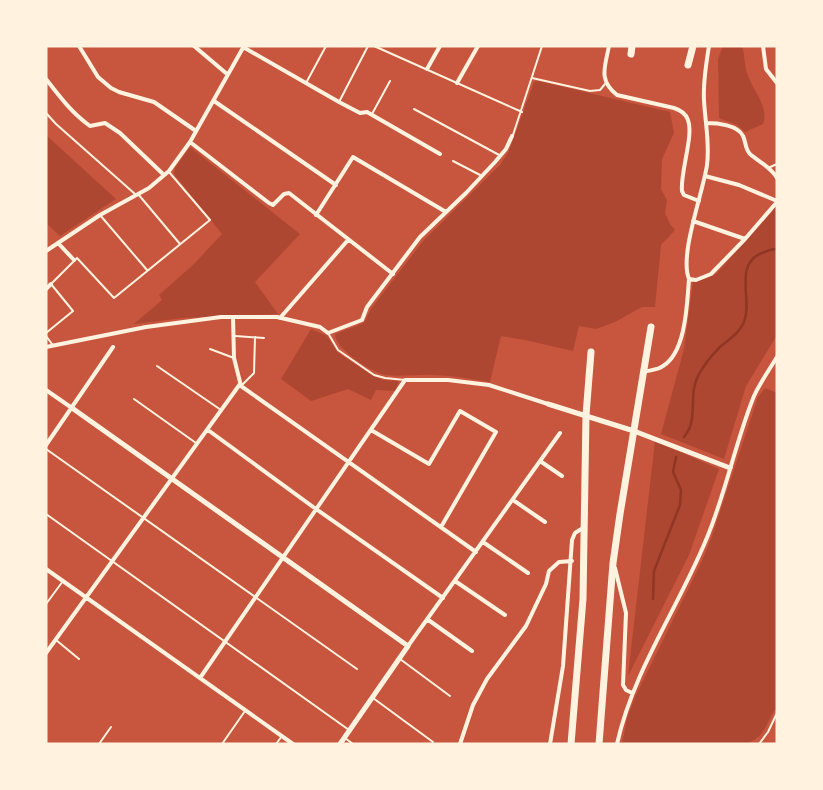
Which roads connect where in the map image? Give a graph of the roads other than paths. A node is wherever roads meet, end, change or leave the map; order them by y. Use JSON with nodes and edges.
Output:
{"nodes":[{"id":1,"x":79,"y":46,"type":"edge"},
{"id":2,"x":194,"y":46,"type":"edge"},
{"id":3,"x":243,"y":46,"type":"edge"},
{"id":4,"x":326,"y":46,"type":"edge"},
{"id":5,"x":368,"y":46,"type":"edge"},
{"id":6,"x":374,"y":46,"type":"edge"},
{"id":7,"x":440,"y":46,"type":"edge"},
{"id":8,"x":478,"y":46,"type":"edge"},
{"id":9,"x":542,"y":46,"type":"edge"},
{"id":10,"x":608,"y":46,"type":"edge"},
{"id":11,"x":632,"y":46,"type":"edge"},
{"id":12,"x":692,"y":46,"type":"edge"},
{"id":13,"x":709,"y":46,"type":"edge"},
{"id":14,"x":763,"y":46,"type":"edge"},
{"id":15,"x":631,"y":54,"type":"dead end"},
{"id":16,"x":688,"y":65,"type":"dead end"},
{"id":17,"x":427,"y":69,"type":"junction"},
{"id":18,"x":227,"y":74,"type":"junction"},
{"id":19,"x":532,"y":78,"type":"junction"},
{"id":20,"x":46,"y":80,"type":"edge"},
{"id":21,"x":390,"y":81,"type":"dead end"},
{"id":22,"x":306,"y":83,"type":"junction"},
{"id":23,"x":457,"y":83,"type":"junction"},
{"id":24,"x":777,"y":83,"type":"edge"},
{"id":25,"x":606,"y":84,"type":"junction"},
{"id":26,"x":214,"y":101,"type":"junction"},
{"id":27,"x":339,"y":102,"type":"junction"},
{"id":28,"x":414,"y":110,"type":"dead end"},
{"id":29,"x":522,"y":112,"type":"junction"},
{"id":30,"x":46,"y":113,"type":"edge"},
{"id":31,"x":372,"y":114,"type":"junction"},
{"id":32,"x":707,"y":123,"type":"junction"},
{"id":33,"x":196,"y":131,"type":"junction"},
{"id":34,"x":512,"y":136,"type":"joint"},
{"id":35,"x":190,"y":142,"type":"junction"},
{"id":36,"x":440,"y":154,"type":"dead end"},
{"id":37,"x":501,"y":156,"type":"junction"},
{"id":38,"x":453,"y":161,"type":"dead end"},
{"id":39,"x":777,"y":164,"type":"edge"},
{"id":40,"x":768,"y":168,"type":"junction"},
{"id":41,"x":169,"y":171,"type":"junction"},
{"id":42,"x":164,"y":175,"type":"junction"},
{"id":43,"x":482,"y":176,"type":"junction"},
{"id":44,"x":705,"y":176,"type":"junction"},
{"id":45,"x":777,"y":178,"type":"edge"},
{"id":46,"x":336,"y":184,"type":"junction"},
{"id":47,"x":137,"y":194,"type":"junction"},
{"id":48,"x":699,"y":201,"type":"junction"},
{"id":49,"x":777,"y":202,"type":"edge"},
{"id":50,"x":446,"y":212,"type":"junction"},
{"id":51,"x":100,"y":215,"type":"junction"},
{"id":52,"x":316,"y":215,"type":"junction"},
{"id":53,"x":693,"y":221,"type":"junction"},
{"id":54,"x":745,"y":239,"type":"junction"},
{"id":55,"x":348,"y":240,"type":"junction"},
{"id":56,"x":58,"y":243,"type":"junction"},
{"id":57,"x":180,"y":245,"type":"junction"},
{"id":58,"x":46,"y":251,"type":"edge"},
{"id":59,"x":74,"y":260,"type":"junction"},
{"id":60,"x":148,"y":271,"type":"junction"},
{"id":61,"x":393,"y":274,"type":"junction"},
{"id":62,"x":690,"y":279,"type":"junction"},
{"id":63,"x":51,"y":284,"type":"junction"},
{"id":64,"x":46,"y":289,"type":"edge"},
{"id":65,"x":232,"y":317,"type":"junction"},
{"id":66,"x":280,"y":318,"type":"junction"},
{"id":67,"x":651,"y":328,"type":"dead end"},
{"id":68,"x":328,"y":334,"type":"junction"},
{"id":69,"x":46,"y":335,"type":"edge"},
{"id":70,"x":232,"y":336,"type":"junction"},
{"id":71,"x":255,"y":338,"type":"junction"},
{"id":72,"x":264,"y":338,"type":"dead end"},
{"id":73,"x":53,"y":346,"type":"junction"},
{"id":74,"x":46,"y":347,"type":"edge"},
{"id":75,"x":113,"y":347,"type":"dead end"},
{"id":76,"x":210,"y":349,"type":"dead end"},
{"id":77,"x":591,"y":352,"type":"dead end"},
{"id":78,"x":777,"y":357,"type":"edge"},
{"id":79,"x":234,"y":358,"type":"junction"},
{"id":80,"x":157,"y":366,"type":"dead end"},
{"id":81,"x":644,"y":372,"type":"junction"},
{"id":82,"x":405,"y":380,"type":"junction"},
{"id":83,"x":241,"y":385,"type":"junction"},
{"id":84,"x":46,"y":390,"type":"edge"},
{"id":85,"x":134,"y":399,"type":"dead end"},
{"id":86,"x":548,"y":404,"type":"joint"},
{"id":87,"x":72,"y":408,"type":"junction"},
{"id":88,"x":222,"y":411,"type":"junction"},
{"id":89,"x":586,"y":414,"type":"junction"},
{"id":90,"x":208,"y":430,"type":"junction"},
{"id":91,"x":371,"y":430,"type":"junction"},
{"id":92,"x":634,"y":430,"type":"junction"},
{"id":93,"x":560,"y":433,"type":"dead end"},
{"id":94,"x":198,"y":444,"type":"junction"},
{"id":95,"x":46,"y":447,"type":"edge"},
{"id":96,"x":540,"y":461,"type":"junction"},
{"id":97,"x":349,"y":462,"type":"junction"},
{"id":98,"x":730,"y":468,"type":"junction"},
{"id":99,"x":562,"y":476,"type":"dead end"},
{"id":100,"x":172,"y":479,"type":"junction"},
{"id":101,"x":513,"y":500,"type":"junction"},
{"id":102,"x":316,"y":510,"type":"junction"},
{"id":103,"x":46,"y":514,"type":"edge"},
{"id":104,"x":144,"y":518,"type":"junction"},
{"id":105,"x":545,"y":522,"type":"dead end"},
{"id":106,"x":441,"y":527,"type":"junction"},
{"id":107,"x":584,"y":528,"type":"junction"},
{"id":108,"x":483,"y":542,"type":"junction"},
{"id":109,"x":476,"y":552,"type":"junction"},
{"id":110,"x":284,"y":557,"type":"junction"},
{"id":111,"x":572,"y":561,"type":"junction"},
{"id":112,"x":113,"y":562,"type":"junction"},
{"id":113,"x":613,"y":564,"type":"junction"},
{"id":114,"x":46,"y":569,"type":"edge"},
{"id":115,"x":528,"y":573,"type":"dead end"},
{"id":116,"x":63,"y":581,"type":"junction"},
{"id":117,"x":455,"y":581,"type":"junction"},
{"id":118,"x":87,"y":597,"type":"junction"},
{"id":119,"x":256,"y":598,"type":"junction"},
{"id":120,"x":443,"y":598,"type":"junction"},
{"id":121,"x":46,"y":604,"type":"edge"},
{"id":122,"x":505,"y":614,"type":"dead end"},
{"id":123,"x":428,"y":619,"type":"junction"},
{"id":124,"x":56,"y":640,"type":"junction"},
{"id":125,"x":225,"y":642,"type":"junction"},
{"id":126,"x":408,"y":646,"type":"junction"},
{"id":127,"x":472,"y":651,"type":"dead end"},
{"id":128,"x":46,"y":653,"type":"edge"},
{"id":129,"x":399,"y":658,"type":"junction"},
{"id":130,"x":79,"y":659,"type":"dead end"},
{"id":131,"x":356,"y":669,"type":"dead end"},
{"id":132,"x":200,"y":678,"type":"junction"},
{"id":133,"x":632,"y":693,"type":"junction"},
{"id":134,"x":450,"y":696,"type":"dead end"},
{"id":135,"x":372,"y":698,"type":"junction"},
{"id":136,"x":246,"y":710,"type":"junction"},
{"id":137,"x":777,"y":713,"type":"edge"},
{"id":138,"x":111,"y":727,"type":"dead end"},
{"id":139,"x":349,"y":730,"type":"junction"},
{"id":140,"x":282,"y":736,"type":"junction"},
{"id":141,"x":344,"y":737,"type":"junction"},
{"id":142,"x":434,"y":742,"type":"dead end"},
{"id":143,"x":99,"y":744,"type":"edge"},
{"id":144,"x":222,"y":744,"type":"edge"},
{"id":145,"x":276,"y":744,"type":"edge"},
{"id":146,"x":293,"y":744,"type":"edge"},
{"id":147,"x":340,"y":744,"type":"edge"},
{"id":148,"x":353,"y":744,"type":"edge"},
{"id":149,"x":460,"y":744,"type":"edge"},
{"id":150,"x":550,"y":744,"type":"edge"},
{"id":151,"x":571,"y":744,"type":"edge"},
{"id":152,"x":599,"y":744,"type":"edge"},
{"id":153,"x":617,"y":744,"type":"edge"},
{"id":154,"x":758,"y":744,"type":"edge"}],
"edges":[{"from":1,"to":33,"type":"street"},
{"from":2,"to":18,"type":"street"},
{"from":3,"to":18,"type":"street"},
{"from":3,"to":22,"type":"street"},
{"from":4,"to":22,"type":"lane"},
{"from":5,"to":27,"type":"lane"},
{"from":6,"to":17,"type":"lane"},
{"from":7,"to":17,"type":"street"},
{"from":8,"to":23,"type":"street"},
{"from":9,"to":19,"type":"lane"},
{"from":10,"to":25,"type":"street"},
{"from":11,"to":15,"type":"highway"},
{"from":12,"to":16,"type":"highway"},
{"from":13,"to":32,"type":"street"},
{"from":14,"to":24,"type":"street"},
{"from":17,"to":23,"type":"lane"},
{"from":18,"to":26,"type":"street"},
{"from":19,"to":25,"type":"lane"},
{"from":19,"to":29,"type":"lane"},
{"from":20,"to":42,"type":"street"},
{"from":21,"to":31,"type":"lane"},
{"from":22,"to":27,"type":"street"},
{"from":23,"to":29,"type":"lane"},
{"from":25,"to":48,"type":"street"},
{"from":26,"to":33,"type":"street"},
{"from":26,"to":46,"type":"street"},
{"from":27,"to":31,"type":"street"},
{"from":28,"to":37,"type":"lane"},
{"from":29,"to":34,"type":"lane"},
{"from":30,"to":47,"type":"lane"},
{"from":31,"to":36,"type":"street"},
{"from":32,"to":40,"type":"street"},
{"from":32,"to":44,"type":"street"},
{"from":33,"to":35,"type":"street"},
{"from":34,"to":37,"type":"street"},
{"from":35,"to":41,"type":"street"},
{"from":35,"to":52,"type":"street"},
{"from":37,"to":43,"type":"street"},
{"from":38,"to":43,"type":"lane"},
{"from":39,"to":40,"type":"lane"},
{"from":40,"to":45,"type":"street"},
{"from":41,"to":42,"type":"street"},
{"from":41,"to":57,"type":"lane"},
{"from":42,"to":47,"type":"street"},
{"from":43,"to":50,"type":"street"},
{"from":44,"to":48,"type":"street"},
{"from":44,"to":49,"type":"street"},
{"from":46,"to":50,"type":"street"},
{"from":46,"to":52,"type":"street"},
{"from":47,"to":51,"type":"street"},
{"from":47,"to":57,"type":"lane"},
{"from":48,"to":53,"type":"street"},
{"from":49,"to":54,"type":"street"},
{"from":50,"to":61,"type":"street"},
{"from":51,"to":56,"type":"street"},
{"from":51,"to":60,"type":"lane"},
{"from":52,"to":55,"type":"street"},
{"from":53,"to":54,"type":"street"},
{"from":53,"to":62,"type":"street"},
{"from":54,"to":62,"type":"street"},
{"from":55,"to":61,"type":"street"},
{"from":55,"to":66,"type":"street"},
{"from":56,"to":58,"type":"street"},
{"from":56,"to":59,"type":"street"},
{"from":57,"to":60,"type":"lane"},
{"from":59,"to":60,"type":"lane"},
{"from":59,"to":63,"type":"lane"},
{"from":61,"to":68,"type":"street"},
{"from":62,"to":81,"type":"street"},
{"from":63,"to":64,"type":"street"},
{"from":63,"to":69,"type":"lane"},
{"from":65,"to":66,"type":"street"},
{"from":65,"to":70,"type":"street"},
{"from":65,"to":73,"type":"street"},
{"from":66,"to":68,"type":"street"},
{"from":67,"to":81,"type":"highway"},
{"from":68,"to":82,"type":"lane"},
{"from":69,"to":73,"type":"lane"},
{"from":70,"to":71,"type":"lane"},
{"from":70,"to":79,"type":"street"},
{"from":71,"to":72,"type":"lane"},
{"from":71,"to":83,"type":"lane"},
{"from":73,"to":74,"type":"street"},
{"from":75,"to":87,"type":"street"},
{"from":76,"to":79,"type":"lane"},
{"from":77,"to":89,"type":"highway"},
{"from":78,"to":98,"type":"street"},
{"from":79,"to":83,"type":"street"},
{"from":80,"to":88,"type":"lane"},
{"from":81,"to":92,"type":"highway"},
{"from":82,"to":86,"type":"street"},
{"from":82,"to":91,"type":"street"},
{"from":83,"to":88,"type":"street"},
{"from":83,"to":97,"type":"street"},
{"from":84,"to":87,"type":"street"},
{"from":85,"to":94,"type":"lane"},
{"from":86,"to":89,"type":"street"},
{"from":87,"to":95,"type":"street"},
{"from":87,"to":100,"type":"street"},
{"from":88,"to":90,"type":"street"},
{"from":89,"to":92,"type":"street"},
{"from":89,"to":107,"type":"highway"},
{"from":90,"to":94,"type":"street"},
{"from":90,"to":102,"type":"street"},
{"from":91,"to":97,"type":"street"},
{"from":91,"to":106,"type":"street"},
{"from":92,"to":98,"type":"street"},
{"from":92,"to":113,"type":"highway"},
{"from":93,"to":96,"type":"street"},
{"from":94,"to":100,"type":"street"},
{"from":95,"to":104,"type":"lane"},
{"from":96,"to":99,"type":"street"},
{"from":96,"to":101,"type":"street"},
{"from":97,"to":102,"type":"street"},
{"from":97,"to":106,"type":"street"},
{"from":98,"to":133,"type":"street"},
{"from":100,"to":104,"type":"street"},
{"from":100,"to":110,"type":"street"},
{"from":101,"to":105,"type":"street"},
{"from":101,"to":108,"type":"street"},
{"from":102,"to":110,"type":"street"},
{"from":102,"to":120,"type":"street"},
{"from":103,"to":112,"type":"lane"},
{"from":104,"to":112,"type":"street"},
{"from":104,"to":119,"type":"lane"},
{"from":106,"to":109,"type":"street"},
{"from":107,"to":111,"type":"street"},
{"from":107,"to":151,"type":"highway"},
{"from":108,"to":109,"type":"street"},
{"from":108,"to":115,"type":"street"},
{"from":109,"to":117,"type":"street"},
{"from":110,"to":119,"type":"street"},
{"from":110,"to":126,"type":"street"},
{"from":111,"to":149,"type":"street"},
{"from":111,"to":150,"type":"street"},
{"from":112,"to":118,"type":"street"},
{"from":112,"to":125,"type":"lane"},
{"from":113,"to":133,"type":"street"},
{"from":113,"to":152,"type":"highway"},
{"from":114,"to":116,"type":"street"},
{"from":116,"to":118,"type":"street"},
{"from":116,"to":121,"type":"lane"},
{"from":117,"to":120,"type":"street"},
{"from":117,"to":122,"type":"street"},
{"from":118,"to":124,"type":"street"},
{"from":118,"to":132,"type":"street"},
{"from":119,"to":125,"type":"street"},
{"from":119,"to":131,"type":"lane"},
{"from":120,"to":123,"type":"street"},
{"from":123,"to":126,"type":"street"},
{"from":123,"to":127,"type":"street"},
{"from":124,"to":128,"type":"street"},
{"from":124,"to":130,"type":"lane"},
{"from":125,"to":132,"type":"street"},
{"from":125,"to":139,"type":"lane"},
{"from":126,"to":129,"type":"street"},
{"from":129,"to":134,"type":"lane"},
{"from":129,"to":135,"type":"street"},
{"from":132,"to":136,"type":"street"},
{"from":133,"to":153,"type":"street"},
{"from":135,"to":139,"type":"street"},
{"from":135,"to":142,"type":"lane"},
{"from":136,"to":140,"type":"street"},
{"from":136,"to":144,"type":"lane"},
{"from":137,"to":154,"type":"lane"},
{"from":138,"to":143,"type":"lane"},
{"from":139,"to":141,"type":"street"},
{"from":140,"to":145,"type":"lane"},
{"from":140,"to":146,"type":"street"},
{"from":141,"to":147,"type":"street"},
{"from":141,"to":148,"type":"lane"}]}
